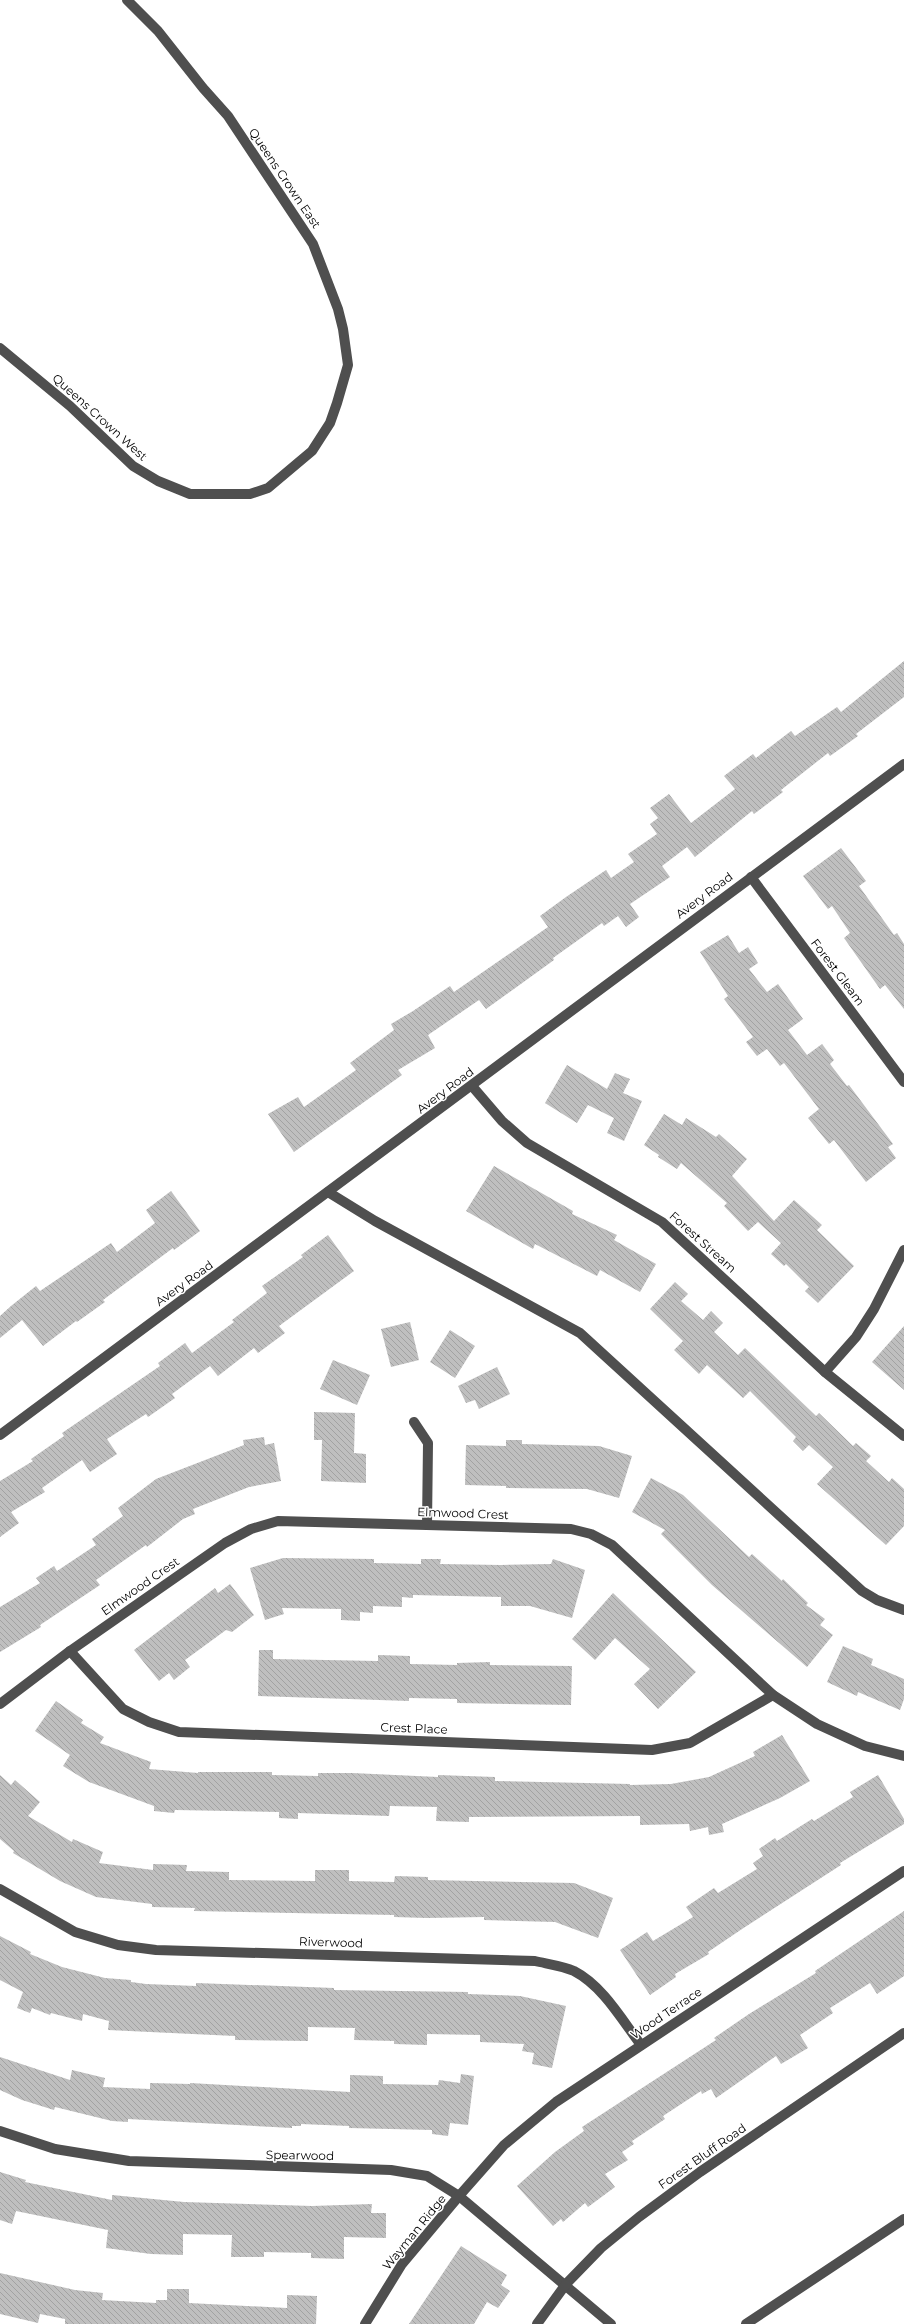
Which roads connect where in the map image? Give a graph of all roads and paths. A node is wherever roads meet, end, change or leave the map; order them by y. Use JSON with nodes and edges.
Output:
{"nodes":[{"id":1,"x":127,"y":0,"type":"edge"},
{"id":2,"x":0,"y":348,"type":"edge"},
{"id":3,"x":337,"y":403,"type":"joint"},
{"id":4,"x":904,"y":764,"type":"edge"},
{"id":5,"x":750,"y":877,"type":"junction"},
{"id":6,"x":904,"y":1082,"type":"edge"},
{"id":7,"x":472,"y":1086,"type":"junction"},
{"id":8,"x":328,"y":1192,"type":"junction"},
{"id":9,"x":904,"y":1250,"type":"edge"},
{"id":10,"x":825,"y":1372,"type":"junction"},
{"id":11,"x":414,"y":1422,"type":"dead end"},
{"id":12,"x":0,"y":1435,"type":"edge"},
{"id":13,"x":904,"y":1436,"type":"edge"},
{"id":14,"x":427,"y":1525,"type":"junction"},
{"id":15,"x":904,"y":1610,"type":"edge"},
{"id":16,"x":70,"y":1651,"type":"junction"},
{"id":17,"x":773,"y":1695,"type":"junction"},
{"id":18,"x":0,"y":1704,"type":"edge"},
{"id":19,"x":904,"y":1756,"type":"edge"},
{"id":20,"x":904,"y":1871,"type":"edge"},
{"id":21,"x":0,"y":1889,"type":"edge"},
{"id":22,"x":904,"y":2033,"type":"edge"},
{"id":23,"x":641,"y":2045,"type":"junction"},
{"id":24,"x":0,"y":2131,"type":"edge"},
{"id":25,"x":459,"y":2196,"type":"junction"},
{"id":26,"x":904,"y":2219,"type":"edge"},
{"id":27,"x":566,"y":2284,"type":"junction"},
{"id":28,"x":365,"y":2324,"type":"edge"},
{"id":29,"x":537,"y":2324,"type":"edge"},
{"id":30,"x":611,"y":2324,"type":"edge"},
{"id":31,"x":746,"y":2324,"type":"edge"}],
"edges":[{"from":1,"to":3,"type":"street","name":"Queens Crown East"},
{"from":2,"to":3,"type":"street","name":"Queens Crown West"},
{"from":4,"to":5,"type":"street","name":"Avery Road"},
{"from":5,"to":6,"type":"street","name":"Forest Gleam"},
{"from":5,"to":7,"type":"street","name":"Avery Road"},
{"from":7,"to":8,"type":"street","name":"Avery Road"},
{"from":7,"to":10,"type":"street","name":"Forest Stream"},
{"from":8,"to":12,"type":"street","name":"Avery Road"},
{"from":8,"to":15,"type":"street"},
{"from":9,"to":10,"type":"street"},
{"from":10,"to":13,"type":"street","name":"Forest Stream"},
{"from":11,"to":14,"type":"street"},
{"from":14,"to":16,"type":"street","name":"Elmwood Crest"},
{"from":14,"to":17,"type":"street","name":"Elmwood Crest"},
{"from":16,"to":17,"type":"street","name":"Crest Place"},
{"from":16,"to":18,"type":"street","name":"Elmwood Crest"},
{"from":17,"to":19,"type":"street","name":"Elmwood Crest"},
{"from":20,"to":23,"type":"street","name":"Wood Terrace"},
{"from":21,"to":23,"type":"street","name":"Riverwood"},
{"from":22,"to":27,"type":"street","name":"Forest Bluff Road"},
{"from":23,"to":25,"type":"street","name":"Wood Terrace"},
{"from":24,"to":25,"type":"street","name":"Spearwood"},
{"from":25,"to":27,"type":"street","name":"Spearwood"},
{"from":25,"to":28,"type":"street","name":"Wayman Ridge"},
{"from":26,"to":31,"type":"street"},
{"from":27,"to":29,"type":"street","name":"Forest Bluff Road"},
{"from":27,"to":30,"type":"street","name":"Spearwood"}]}
